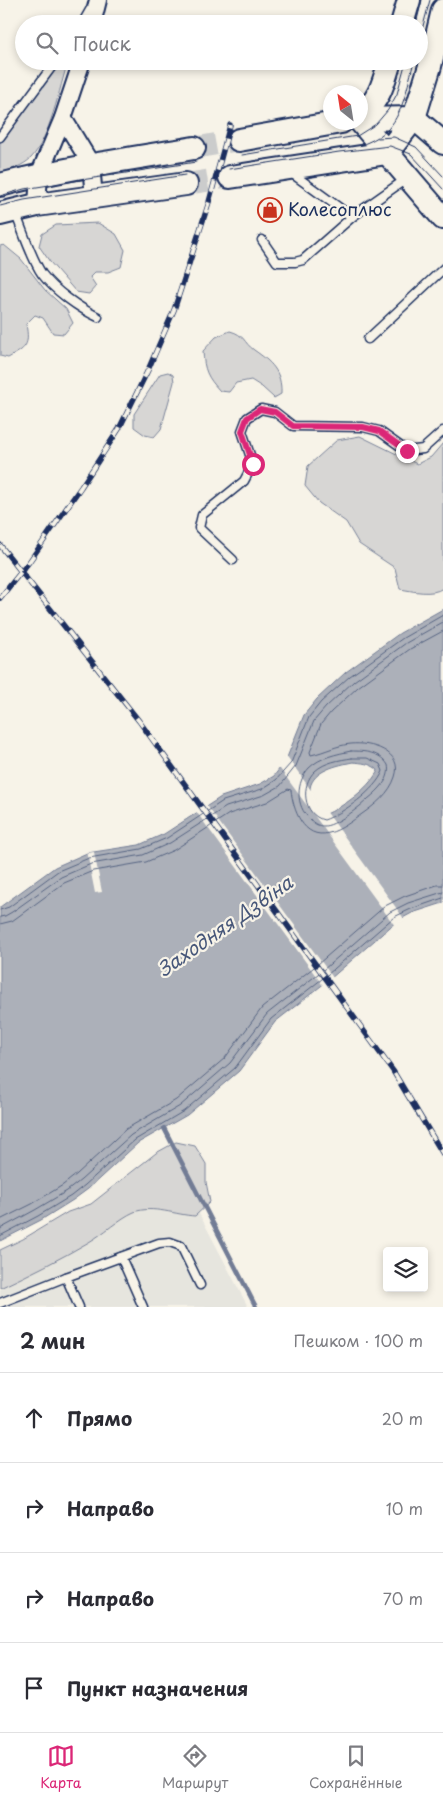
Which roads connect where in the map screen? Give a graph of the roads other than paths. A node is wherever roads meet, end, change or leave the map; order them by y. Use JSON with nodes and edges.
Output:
{"nodes":[{"id":1,"x":97,"y":0,"type":"edge"},
{"id":2,"x":409,"y":0,"type":"edge"},
{"id":3,"x":443,"y":10,"type":"edge"},
{"id":4,"x":88,"y":15,"type":"edge"},
{"id":5,"x":94,"y":15,"type":"edge"},
{"id":6,"x":405,"y":15,"type":"edge"},
{"id":7,"x":49,"y":70,"type":"edge"},
{"id":8,"x":79,"y":70,"type":"edge"},
{"id":9,"x":388,"y":70,"type":"edge"},
{"id":10,"x":368,"y":110,"type":"edge"},
{"id":11,"x":63,"y":118,"type":"junction"},
{"id":12,"x":414,"y":118,"type":"junction"},
{"id":13,"x":368,"y":119,"type":"edge"},
{"id":14,"x":323,"y":125,"type":"edge"},
{"id":15,"x":368,"y":129,"type":"edge"},
{"id":16,"x":0,"y":137,"type":"edge"},
{"id":17,"x":240,"y":140,"type":"tunnel mouth"},
{"id":18,"x":443,"y":143,"type":"edge"},
{"id":19,"x":194,"y":148,"type":"tunnel mouth"},
{"id":20,"x":387,"y":152,"type":"junction"},
{"id":21,"x":91,"y":164,"type":"junction"},
{"id":22,"x":285,"y":168,"type":"junction"},
{"id":23,"x":39,"y":174,"type":"junction"},
{"id":24,"x":230,"y":177,"type":"tunnel mouth"},
{"id":25,"x":408,"y":178,"type":"junction"},
{"id":26,"x":186,"y":184,"type":"tunnel mouth"},
{"id":27,"x":0,"y":185,"type":"edge"},
{"id":28,"x":94,"y":198,"type":"junction"},
{"id":29,"x":36,"y":205,"type":"junction"},
{"id":30,"x":7,"y":213,"type":"edge"},
{"id":31,"x":352,"y":217,"type":"junction"},
{"id":32,"x":443,"y":218,"type":"edge"},
{"id":33,"x":262,"y":240,"type":"dead end"},
{"id":34,"x":443,"y":272,"type":"edge"},
{"id":35,"x":98,"y":317,"type":"dead end"},
{"id":36,"x":368,"y":339,"type":"dead end"},
{"id":37,"x":443,"y":431,"type":"edge"},
{"id":38,"x":233,"y":560,"type":"dead end"},
{"id":39,"x":121,"y":1257,"type":"junction"},
{"id":40,"x":66,"y":1277,"type":"junction"},
{"id":41,"x":200,"y":1285,"type":"dead end"},
{"id":42,"x":12,"y":1298,"type":"junction"},
{"id":43,"x":0,"y":1303,"type":"edge"},
{"id":44,"x":15,"y":1307,"type":"edge"},
{"id":45,"x":79,"y":1307,"type":"edge"},
{"id":46,"x":143,"y":1307,"type":"edge"}],
"edges":[{"from":1,"to":4,"type":"lane"},
{"from":1,"to":5,"type":"street"},
{"from":2,"to":6,"type":"main road"},
{"from":3,"to":12,"type":"main road"},
{"from":7,"to":16,"type":"lane"},
{"from":8,"to":11,"type":"street"},
{"from":9,"to":10,"type":"main road"},
{"from":11,"to":21,"type":"street"},
{"from":11,"to":23,"type":"street"},
{"from":12,"to":13,"type":"main road"},
{"from":12,"to":18,"type":"main road"},
{"from":12,"to":20,"type":"main road"},
{"from":14,"to":17,"type":"main road"},
{"from":15,"to":20,"type":"main road"},
{"from":19,"to":21,"type":"main road"},
{"from":20,"to":22,"type":"main road"},
{"from":20,"to":25,"type":"main road"},
{"from":21,"to":23,"type":"main road"},
{"from":21,"to":28,"type":"street"},
{"from":22,"to":24,"type":"main road"},
{"from":22,"to":31,"type":"lane"},
{"from":23,"to":27,"type":"main road"},
{"from":23,"to":29,"type":"street"},
{"from":25,"to":31,"type":"lane"},
{"from":25,"to":32,"type":"main road"},
{"from":26,"to":28,"type":"main road"},
{"from":28,"to":29,"type":"main road"},
{"from":29,"to":30,"type":"main road"},
{"from":30,"to":35,"type":"lane"},
{"from":31,"to":33,"type":"lane"},
{"from":34,"to":36,"type":"lane"},
{"from":37,"to":38,"type":"lane"},
{"from":39,"to":40,"type":"lane"},
{"from":39,"to":41,"type":"lane"},
{"from":39,"to":46,"type":"lane"},
{"from":40,"to":42,"type":"lane"},
{"from":40,"to":45,"type":"lane"},
{"from":42,"to":43,"type":"lane"},
{"from":42,"to":44,"type":"lane"}]}
